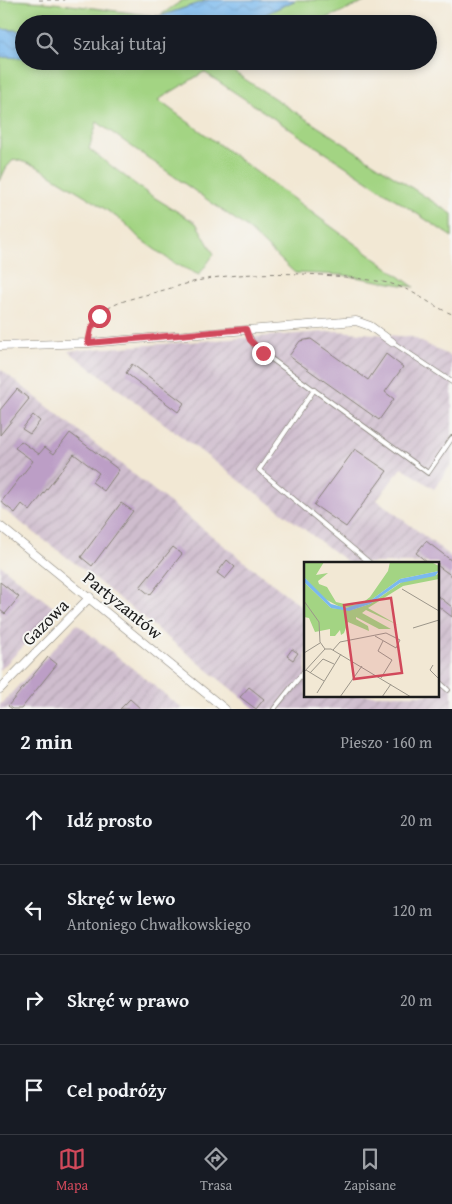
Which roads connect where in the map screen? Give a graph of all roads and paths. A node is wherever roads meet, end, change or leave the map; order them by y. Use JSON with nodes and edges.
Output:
{"nodes":[{"id":1,"x":39,"y":0,"type":"edge"},
{"id":2,"x":65,"y":0,"type":"edge"},
{"id":3,"x":452,"y":314,"type":"edge"},
{"id":4,"x":246,"y":329,"type":"junction"},
{"id":5,"x":392,"y":342,"type":"joint"},
{"id":6,"x":88,"y":343,"type":"junction"},
{"id":7,"x":0,"y":346,"type":"edge"},
{"id":8,"x":452,"y":382,"type":"edge"},
{"id":9,"x":314,"y":390,"type":"junction"},
{"id":10,"x":452,"y":438,"type":"edge"},
{"id":11,"x":0,"y":526,"type":"edge"},
{"id":12,"x":369,"y":562,"type":"edge"},
{"id":13,"x":90,"y":597,"type":"junction"},
{"id":14,"x":304,"y":672,"type":"edge"},
{"id":15,"x":440,"y":683,"type":"edge"},
{"id":16,"x":0,"y":689,"type":"edge"},
{"id":17,"x":448,"y":690,"type":"dead end"},
{"id":18,"x":225,"y":709,"type":"edge"},
{"id":19,"x":274,"y":709,"type":"edge"}],
"edges":[{"from":1,"to":2,"type":"path"},
{"from":3,"to":6,"type":"path"},
{"from":4,"to":5,"type":"street"},
{"from":4,"to":6,"type":"street"},
{"from":4,"to":9,"type":"lane"},
{"from":5,"to":8,"type":"lane"},
{"from":6,"to":7,"type":"street"},
{"from":9,"to":10,"type":"lane"},
{"from":9,"to":12,"type":"lane"},
{"from":11,"to":13,"type":"street","name":"Partyzantów"},
{"from":13,"to":16,"type":"street","name":"Gazowa"},
{"from":13,"to":18,"type":"street","name":"Partyzantów"},
{"from":14,"to":19,"type":"lane"},
{"from":15,"to":17,"type":"lane"}]}
